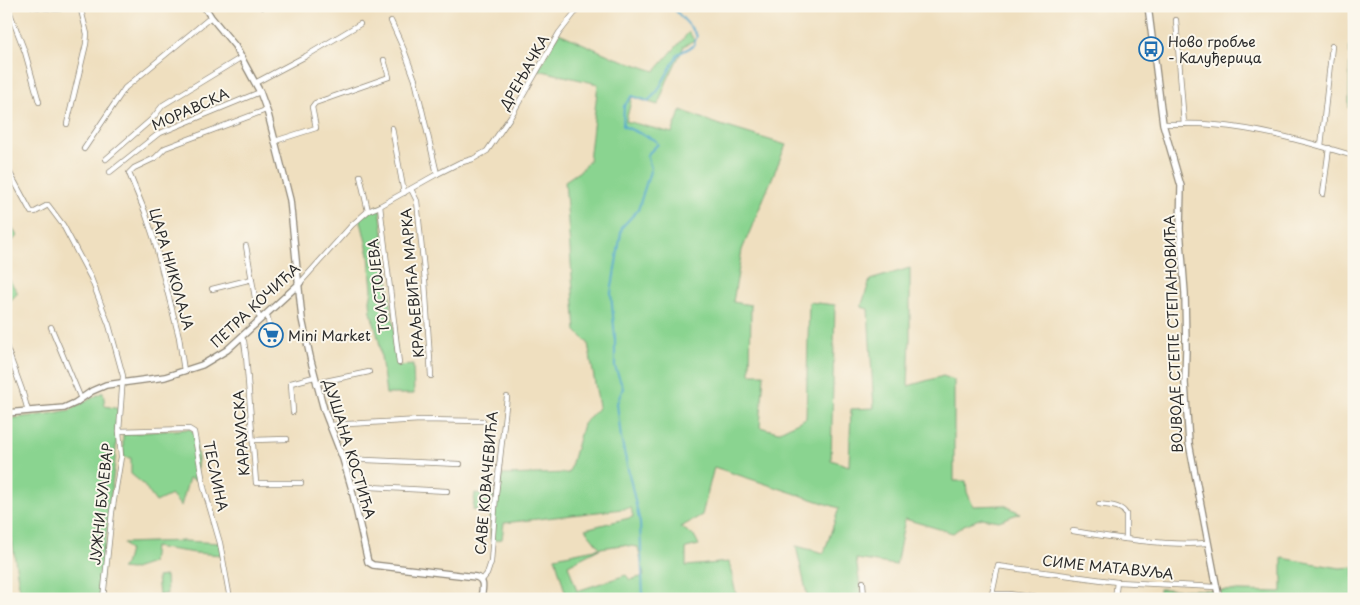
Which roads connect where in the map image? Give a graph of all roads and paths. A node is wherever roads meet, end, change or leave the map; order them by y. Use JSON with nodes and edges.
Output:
{"nodes":[{"id":1,"x":33,"y":6,"type":"edge"},
{"id":2,"x":72,"y":6,"type":"edge"},
{"id":3,"x":80,"y":6,"type":"edge"},
{"id":4,"x":204,"y":6,"type":"edge"},
{"id":5,"x":580,"y":6,"type":"edge"},
{"id":6,"x":1148,"y":6,"type":"edge"},
{"id":7,"x":38,"y":7,"type":"edge"},
{"id":8,"x":8,"y":8,"type":"edge"},
{"id":9,"x":211,"y":17,"type":"junction"},
{"id":10,"x":1176,"y":20,"type":"dead end"},
{"id":11,"x":390,"y":21,"type":"dead end"},
{"id":12,"x":360,"y":24,"type":"dead end"},
{"id":13,"x":1332,"y":46,"type":"dead end"},
{"id":14,"x":242,"y":57,"type":"junction"},
{"id":15,"x":384,"y":60,"type":"dead end"},
{"id":16,"x":255,"y":83,"type":"junction"},
{"id":17,"x":260,"y":92,"type":"junction"},
{"id":18,"x":39,"y":102,"type":"dead end"},
{"id":19,"x":266,"y":110,"type":"junction"},
{"id":20,"x":67,"y":124,"type":"dead end"},
{"id":21,"x":1163,"y":124,"type":"junction"},
{"id":22,"x":1184,"y":124,"type":"junction"},
{"id":23,"x":506,"y":125,"type":"joint"},
{"id":24,"x":392,"y":128,"type":"dead end"},
{"id":25,"x":275,"y":142,"type":"junction"},
{"id":26,"x":1321,"y":146,"type":"junction"},
{"id":27,"x":1329,"y":148,"type":"junction"},
{"id":28,"x":84,"y":149,"type":"dead end"},
{"id":29,"x":1354,"y":156,"type":"edge"},
{"id":30,"x":106,"y":159,"type":"dead end"},
{"id":31,"x":6,"y":166,"type":"edge"},
{"id":32,"x":110,"y":172,"type":"dead end"},
{"id":33,"x":438,"y":174,"type":"junction"},
{"id":34,"x":360,"y":176,"type":"dead end"},
{"id":35,"x":411,"y":189,"type":"junction"},
{"id":36,"x":404,"y":193,"type":"junction"},
{"id":37,"x":1323,"y":194,"type":"dead end"},
{"id":38,"x":380,"y":206,"type":"junction"},
{"id":39,"x":368,"y":211,"type":"junction"},
{"id":40,"x":246,"y":246,"type":"dead end"},
{"id":41,"x":252,"y":279,"type":"junction"},
{"id":42,"x":300,"y":283,"type":"junction"},
{"id":43,"x":212,"y":288,"type":"dead end"},
{"id":44,"x":266,"y":314,"type":"junction"},
{"id":45,"x":261,"y":318,"type":"junction"},
{"id":46,"x":51,"y":326,"type":"dead end"},
{"id":47,"x":270,"y":336,"type":"dead end"},
{"id":48,"x":241,"y":337,"type":"junction"},
{"id":49,"x":6,"y":346,"type":"edge"},
{"id":50,"x":399,"y":363,"type":"dead end"},
{"id":51,"x":184,"y":371,"type":"junction"},
{"id":52,"x":369,"y":372,"type":"dead end"},
{"id":53,"x":431,"y":376,"type":"dead end"},
{"id":54,"x":315,"y":380,"type":"junction"},
{"id":55,"x":123,"y":382,"type":"junction"},
{"id":56,"x":507,"y":398,"type":"dead end"},
{"id":57,"x":81,"y":399,"type":"junction"},
{"id":58,"x":28,"y":411,"type":"junction"},
{"id":59,"x":293,"y":412,"type":"dead end"},
{"id":60,"x":6,"y":413,"type":"edge"},
{"id":61,"x":483,"y":421,"type":"dead end"},
{"id":62,"x":329,"y":425,"type":"junction"},
{"id":63,"x":119,"y":431,"type":"junction"},
{"id":64,"x":286,"y":439,"type":"dead end"},
{"id":65,"x":253,"y":440,"type":"junction"},
{"id":66,"x":343,"y":459,"type":"junction"},
{"id":67,"x":460,"y":464,"type":"dead end"},
{"id":68,"x":301,"y":483,"type":"dead end"},
{"id":69,"x":351,"y":486,"type":"junction"},
{"id":70,"x":447,"y":491,"type":"dead end"},
{"id":71,"x":1100,"y":504,"type":"dead end"},
{"id":72,"x":1073,"y":531,"type":"dead end"},
{"id":73,"x":1126,"y":539,"type":"junction"},
{"id":74,"x":1207,"y":543,"type":"junction"},
{"id":75,"x":482,"y":580,"type":"junction"},
{"id":76,"x":864,"y":582,"type":"dead end"},
{"id":77,"x":1116,"y":582,"type":"junction"},
{"id":78,"x":1216,"y":587,"type":"junction"},
{"id":79,"x":991,"y":596,"type":"edge"},
{"id":80,"x":103,"y":599,"type":"edge"},
{"id":81,"x":220,"y":599,"type":"edge"},
{"id":82,"x":230,"y":599,"type":"edge"},
{"id":83,"x":480,"y":599,"type":"edge"},
{"id":84,"x":864,"y":599,"type":"edge"},
{"id":85,"x":1044,"y":599,"type":"edge"},
{"id":86,"x":1116,"y":599,"type":"edge"},
{"id":87,"x":1218,"y":599,"type":"edge"}],
"edges":[{"from":1,"to":7,"type":"street"},
{"from":2,"to":7,"type":"street"},
{"from":3,"to":20,"type":"street"},
{"from":4,"to":9,"type":"street","name":"ДУШАНА КОСТИЋА"},
{"from":5,"to":23,"type":"street","name":"ДРЕЊАЧКА"},
{"from":6,"to":21,"type":"street","name":"ВОЈВОДЕ СТЕПЕ СТЕПАНОВИЋА"},
{"from":8,"to":18,"type":"street"},
{"from":9,"to":14,"type":"street","name":"ДУШАНА КОСТИЋА"},
{"from":9,"to":28,"type":"street"},
{"from":10,"to":22,"type":"street"},
{"from":11,"to":33,"type":"street"},
{"from":12,"to":16,"type":"street"},
{"from":13,"to":26,"type":"street"},
{"from":14,"to":16,"type":"street","name":"ДУШАНА КОСТИЋА"},
{"from":14,"to":30,"type":"street"},
{"from":15,"to":25,"type":"street"},
{"from":16,"to":17,"type":"street","name":"ДУШАНА КОСТИЋА"},
{"from":17,"to":19,"type":"street","name":"ДУШАНА КОСТИЋА"},
{"from":17,"to":32,"type":"street","name":"МОРАВСКА"},
{"from":19,"to":25,"type":"street","name":"ДУШАНА КОСТИЋА"},
{"from":19,"to":51,"type":"street","name":"ЦАРА НИКОЛАЈА"},
{"from":21,"to":22,"type":"street"},
{"from":21,"to":74,"type":"street","name":"ВОЈВОДЕ СТЕПЕ СТЕПАНОВИЋА"},
{"from":22,"to":26,"type":"street"},
{"from":23,"to":33,"type":"street","name":"ПЕТРА КОЧИЋА"},
{"from":24,"to":36,"type":"street"},
{"from":25,"to":42,"type":"street","name":"ДУШАНА КОСТИЋА"},
{"from":26,"to":27,"type":"street"},
{"from":27,"to":29,"type":"street"},
{"from":27,"to":37,"type":"street"},
{"from":31,"to":55,"type":"street","name":"ЈУЖНИ БУЛЕВАР"},
{"from":33,"to":35,"type":"street","name":"ПЕТРА КОЧИЋА"},
{"from":34,"to":39,"type":"street"},
{"from":35,"to":36,"type":"street","name":"ПЕТРА КОЧИЋА"},
{"from":35,"to":53,"type":"street","name":"КРАЉЕВИЋА МАРКА"},
{"from":36,"to":38,"type":"street","name":"ПЕТРА КОЧИЋА"},
{"from":38,"to":39,"type":"street","name":"ПЕТРА КОЧИЋА"},
{"from":38,"to":50,"type":"street","name":"ТОЛСТОЈЕВА"},
{"from":39,"to":42,"type":"street","name":"ПЕТРА КОЧИЋА"},
{"from":40,"to":41,"type":"street"},
{"from":41,"to":43,"type":"street"},
{"from":41,"to":45,"type":"street"},
{"from":42,"to":44,"type":"street","name":"ПЕТРА КОЧИЋА"},
{"from":42,"to":54,"type":"street","name":"ДУШАНА КОСТИЋА"},
{"from":44,"to":45,"type":"street","name":"ПЕТРА КОЧИЋА"},
{"from":44,"to":47,"type":"street"},
{"from":45,"to":48,"type":"street","name":"ПЕТРА КОЧИЋА"},
{"from":46,"to":57,"type":"street"},
{"from":48,"to":51,"type":"street","name":"ПЕТРА КОЧИЋА"},
{"from":48,"to":65,"type":"street","name":"КАРАУЛСКА"},
{"from":49,"to":58,"type":"street"},
{"from":51,"to":55,"type":"street","name":"ПЕТРА КОЧИЋА"},
{"from":52,"to":54,"type":"street"},
{"from":54,"to":59,"type":"street","name":"ДУШАНА КОСТИЋА"},
{"from":54,"to":62,"type":"street","name":"ДУШАНА КОСТИЋА"},
{"from":55,"to":57,"type":"street","name":"ПЕТРА КОЧИЋА"},
{"from":55,"to":63,"type":"street","name":"ЈУЖНИ БУЛЕВАР"},
{"from":56,"to":75,"type":"street","name":"САВЕ КОВАЧЕВИЋА"},
{"from":57,"to":58,"type":"street","name":"ПЕТРА КОЧИЋА"},
{"from":58,"to":60,"type":"street","name":"ПЕТРА КОЧИЋА"},
{"from":61,"to":62,"type":"street"},
{"from":62,"to":66,"type":"street","name":"ДУШАНА КОСТИЋА"},
{"from":63,"to":80,"type":"street","name":"ЈУЖНИ БУЛЕВАР"},
{"from":63,"to":82,"type":"street","name":"ТЕСЛИНА"},
{"from":64,"to":65,"type":"street"},
{"from":65,"to":68,"type":"street","name":"КАРАУЛСКА"},
{"from":66,"to":67,"type":"street"},
{"from":66,"to":69,"type":"street","name":"ДУШАНА КОСТИЋА"},
{"from":69,"to":70,"type":"street"},
{"from":69,"to":75,"type":"street","name":"ДУШАНА КОСТИЋА"},
{"from":71,"to":73,"type":"street"},
{"from":72,"to":73,"type":"street"},
{"from":73,"to":74,"type":"street"},
{"from":74,"to":78,"type":"street","name":"ВОЈВОДЕ СТЕПЕ СТЕПАНОВИЋА"},
{"from":75,"to":83,"type":"street","name":"САВЕ КОВАЧЕВИЋА"},
{"from":76,"to":84,"type":"street"},
{"from":77,"to":78,"type":"street","name":"СИМЕ МАТАВУЉА"},
{"from":77,"to":79,"type":"street","name":"СИМЕ МАТАВУЉА"},
{"from":77,"to":86,"type":"street"},
{"from":78,"to":87,"type":"street","name":"ВОЈВОДЕ СТЕПЕ СТЕПАНОВИЋА"},
{"from":79,"to":85,"type":"street"},
{"from":81,"to":82,"type":"street"}]}
